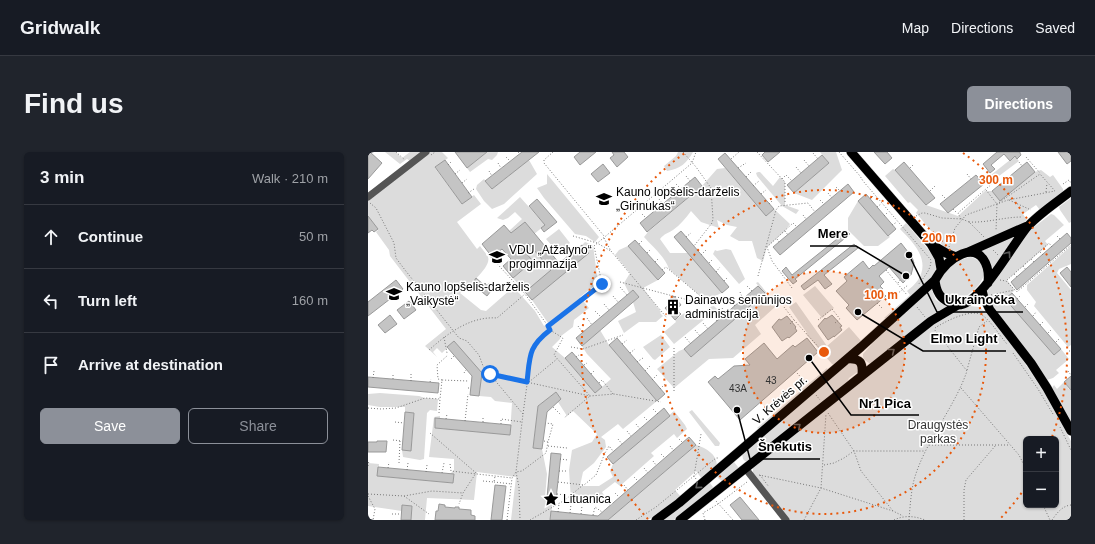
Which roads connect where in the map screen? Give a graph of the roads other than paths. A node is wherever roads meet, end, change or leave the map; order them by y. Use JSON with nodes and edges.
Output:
{"nodes":[{"id":1,"x":851,"y":152,"type":"edge"},
{"id":2,"x":422,"y":154,"type":"edge"},
{"id":3,"x":1071,"y":191,"type":"edge"},
{"id":4,"x":368,"y":197,"type":"edge"},
{"id":5,"x":1028,"y":226,"type":"junction"},
{"id":6,"x":931,"y":244,"type":"junction"},
{"id":7,"x":967,"y":252,"type":"junction"},
{"id":8,"x":956,"y":257,"type":"junction"},
{"id":9,"x":941,"y":269,"type":"junction"},
{"id":10,"x":935,"y":280,"type":"junction"},
{"id":11,"x":987,"y":289,"type":"junction"},
{"id":12,"x":967,"y":301,"type":"junction"},
{"id":13,"x":958,"y":305,"type":"junction"},
{"id":14,"x":990,"y":310,"type":"junction"},
{"id":15,"x":861,"y":347,"type":"junction"},
{"id":16,"x":847,"y":359,"type":"junction"},
{"id":17,"x":874,"y":366,"type":"junction"},
{"id":18,"x":862,"y":376,"type":"junction"},
{"id":19,"x":1071,"y":431,"type":"edge"},
{"id":20,"x":735,"y":454,"type":"junction"},
{"id":21,"x":745,"y":468,"type":"junction"},
{"id":22,"x":711,"y":476,"type":"junction"},
{"id":23,"x":721,"y":488,"type":"junction"},
{"id":24,"x":656,"y":520,"type":"edge"},
{"id":25,"x":680,"y":520,"type":"edge"},
{"id":26,"x":786,"y":520,"type":"edge"}],
"edges":[{"from":1,"to":6,"type":"main road"},
{"from":2,"to":4,"type":"street"},
{"from":3,"to":5,"type":"main road"},
{"from":5,"to":7,"type":"main road"},
{"from":11,"to":5,"type":"main road","one_way":true},
{"from":6,"to":8,"type":"main road"},
{"from":6,"to":9,"type":"main road"},
{"from":7,"to":8,"type":"main road"},
{"from":7,"to":11,"type":"main road"},
{"from":8,"to":9,"type":"main road"},
{"from":9,"to":10,"type":"main road"},
{"from":10,"to":13,"type":"main road"},
{"from":10,"to":15,"type":"main road","name":"V. Krėvės pr."},
{"from":11,"to":12,"type":"main road"},
{"from":11,"to":14,"type":"main road"},
{"from":12,"to":13,"type":"main road"},
{"from":12,"to":14,"type":"main road"},
{"from":17,"to":13,"type":"main road","one_way":true},
{"from":14,"to":19,"type":"main road"},
{"from":15,"to":16,"type":"main road","name":"V. Krėvės pr."},
{"from":15,"to":17,"type":"main road"},
{"from":16,"to":18,"type":"main road"},
{"from":16,"to":20,"type":"main road","name":"V. Krėvės pr."},
{"from":17,"to":18,"type":"main road"},
{"from":21,"to":18,"type":"main road","one_way":true},
{"from":20,"to":21,"type":"main road"},
{"from":20,"to":22,"type":"main road","name":"V. Krėvės pr."},
{"from":21,"to":23,"type":"main road"},
{"from":21,"to":26,"type":"street"},
{"from":22,"to":23,"type":"main road"},
{"from":22,"to":24,"type":"main road","name":"V. Krėvės pr.","one_way":true},
{"from":23,"to":25,"type":"main road"}]}
